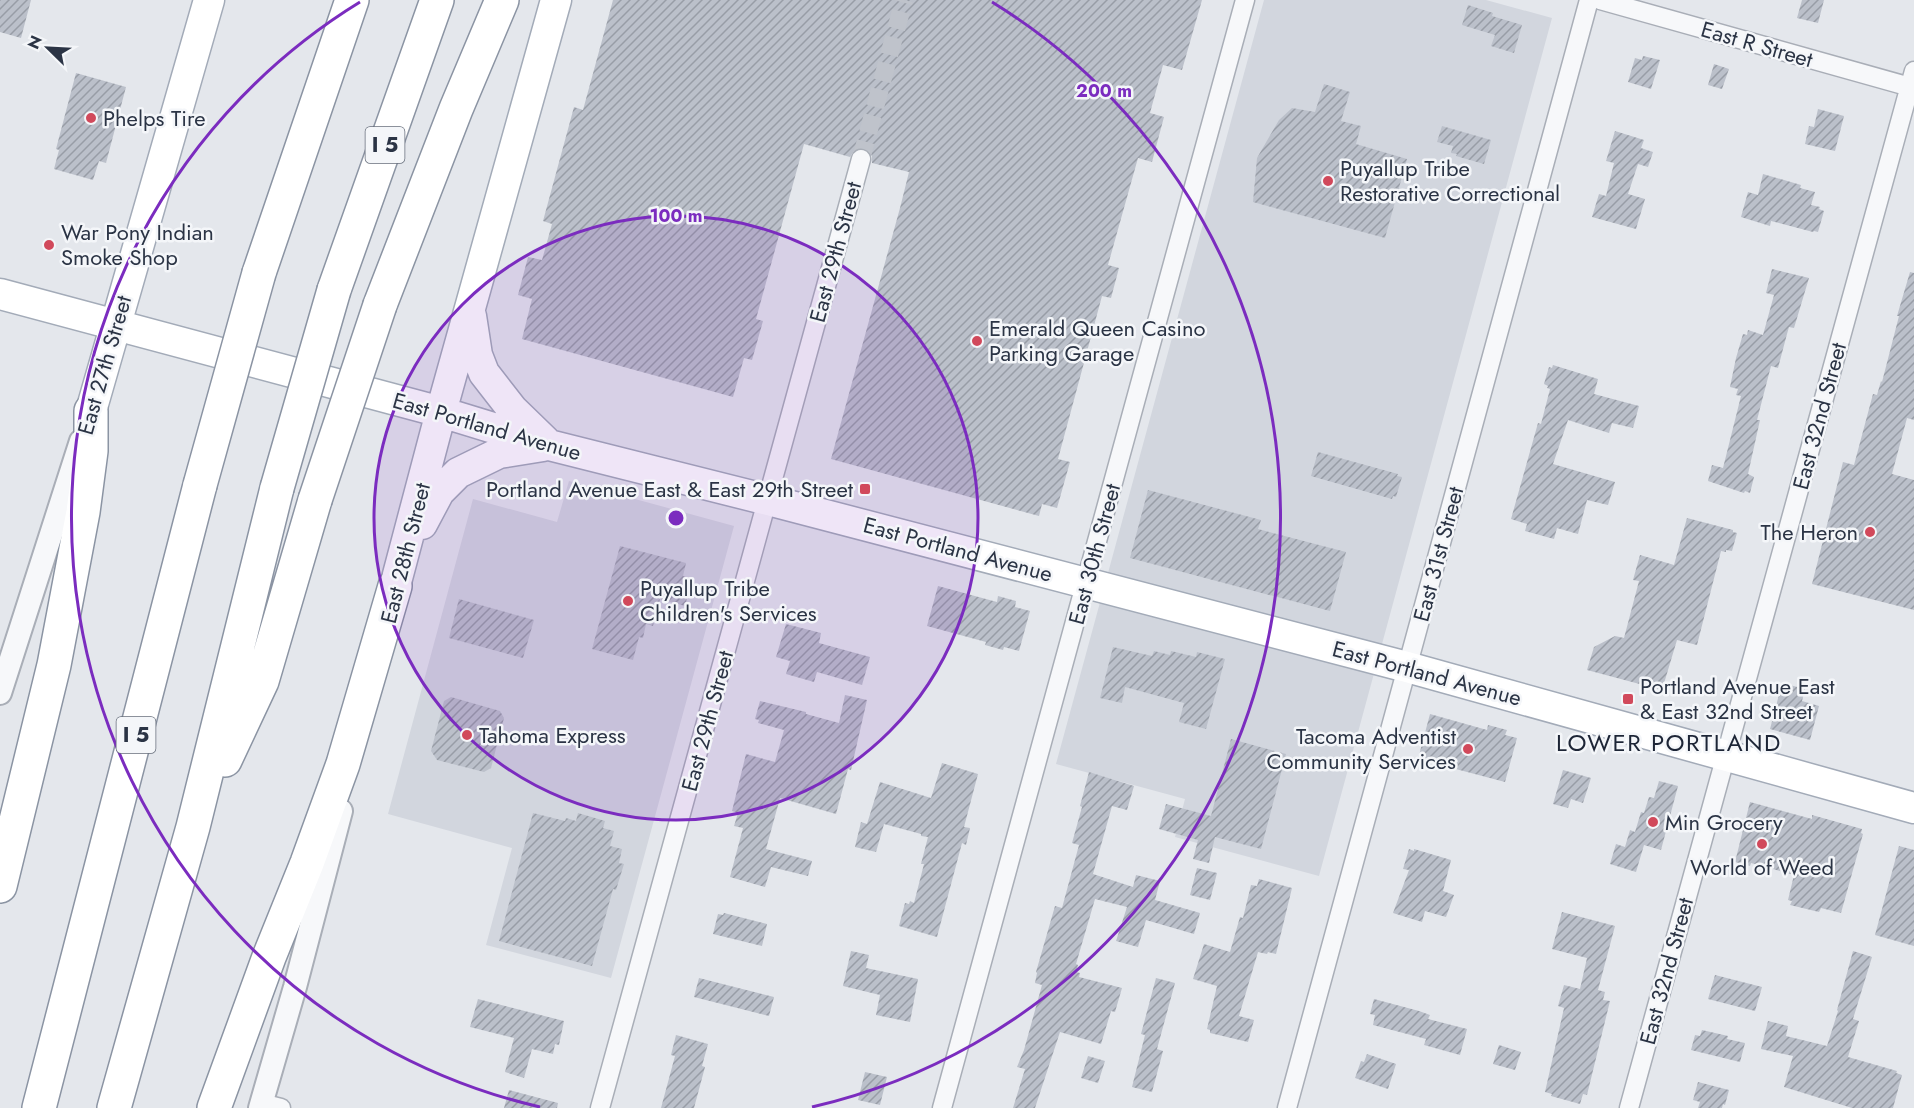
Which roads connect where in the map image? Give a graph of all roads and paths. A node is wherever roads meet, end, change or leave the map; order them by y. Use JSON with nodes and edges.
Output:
{"nodes":[{"id":1,"x":209,"y":0,"type":"edge"},
{"id":2,"x":331,"y":0,"type":"edge"},
{"id":3,"x":352,"y":0,"type":"edge"},
{"id":4,"x":436,"y":0,"type":"edge"},
{"id":5,"x":502,"y":0,"type":"edge"},
{"id":6,"x":556,"y":0,"type":"edge"},
{"id":7,"x":1245,"y":0,"type":"edge"},
{"id":8,"x":1588,"y":0,"type":"edge"},
{"id":9,"x":1600,"y":0,"type":"edge"},
{"id":10,"x":1912,"y":82,"type":"edge"},
{"id":11,"x":861,"y":159,"type":"tunnel mouth"},
{"id":12,"x":258,"y":273,"type":"junction"},
{"id":13,"x":0,"y":294,"type":"edge"},
{"id":14,"x":470,"y":310,"type":"junction"},
{"id":15,"x":116,"y":324,"type":"junction"},
{"id":16,"x":91,"y":411,"type":"junction"},
{"id":17,"x":441,"y":412,"type":"junction"},
{"id":18,"x":549,"y":445,"type":"junction"},
{"id":19,"x":768,"y":500,"type":"junction"},
{"id":20,"x":405,"y":552,"type":"junction"},
{"id":21,"x":1086,"y":582,"type":"junction"},
{"id":22,"x":395,"y":586,"type":"junction"},
{"id":23,"x":1407,"y":666,"type":"junction"},
{"id":24,"x":0,"y":693,"type":"edge"},
{"id":25,"x":1726,"y":755,"type":"junction"},
{"id":26,"x":1914,"y":808,"type":"edge"},
{"id":27,"x":193,"y":827,"type":"junction"},
{"id":28,"x":0,"y":886,"type":"edge"},
{"id":29,"x":268,"y":1106,"type":"edge"},
{"id":30,"x":39,"y":1108,"type":"edge"},
{"id":31,"x":114,"y":1108,"type":"edge"},
{"id":32,"x":214,"y":1108,"type":"edge"},
{"id":33,"x":600,"y":1108,"type":"edge"},
{"id":34,"x":942,"y":1108,"type":"edge"},
{"id":35,"x":1287,"y":1108,"type":"edge"},
{"id":36,"x":1629,"y":1108,"type":"edge"}],
"edges":[{"from":1,"to":15,"type":"main road","name":"East 27th Street"},
{"from":2,"to":12,"type":"highway"},
{"from":3,"to":12,"type":"highway","number":"I 5"},
{"from":4,"to":27,"type":"highway","number":"I 5","bridge":true},
{"from":5,"to":27,"type":"highway","bridge":true},
{"from":6,"to":14,"type":"main road","name":"East 28th Street"},
{"from":7,"to":21,"type":"street","name":"East 30th Street"},
{"from":8,"to":23,"type":"street","name":"East 31st Street"},
{"from":9,"to":10,"type":"street","name":"East R Street"},
{"from":10,"to":25,"type":"street","name":"East 32nd Street"},
{"from":11,"to":19,"type":"street","name":"East 29th Street"},
{"from":12,"to":30,"type":"highway","number":"I 5","bridge":true},
{"from":13,"to":15,"type":"main road","name":"East Portland Avenue"},
{"from":14,"to":17,"type":"main road","name":"East 28th Street"},
{"from":14,"to":18,"type":"main road"},
{"from":15,"to":16,"type":"main road","name":"East 27th Street"},
{"from":15,"to":17,"type":"main road","name":"East Portland Avenue"},
{"from":16,"to":24,"type":"street","name":"East 27th Street"},
{"from":16,"to":28,"type":"highway"},
{"from":17,"to":18,"type":"main road","name":"East Portland Avenue"},
{"from":17,"to":20,"type":"main road","name":"East 28th Street"},
{"from":18,"to":19,"type":"main road","name":"East Portland Avenue"},
{"from":18,"to":20,"type":"main road"},
{"from":19,"to":21,"type":"main road","name":"East Portland Avenue"},
{"from":19,"to":33,"type":"street","name":"East 29th Street"},
{"from":20,"to":22,"type":"main road","name":"East 28th Street"},
{"from":21,"to":23,"type":"main road","name":"East Portland Avenue"},
{"from":21,"to":34,"type":"street","name":"East 30th Street"},
{"from":22,"to":29,"type":"street","name":"East 28th Street"},
{"from":22,"to":32,"type":"highway"},
{"from":23,"to":25,"type":"main road","name":"East Portland Avenue"},
{"from":23,"to":35,"type":"street","name":"East 31st Street"},
{"from":25,"to":26,"type":"main road","name":"East Portland Avenue"},
{"from":25,"to":36,"type":"street","name":"East 32nd Street"},
{"from":27,"to":31,"type":"highway","number":"I 5"}]}
